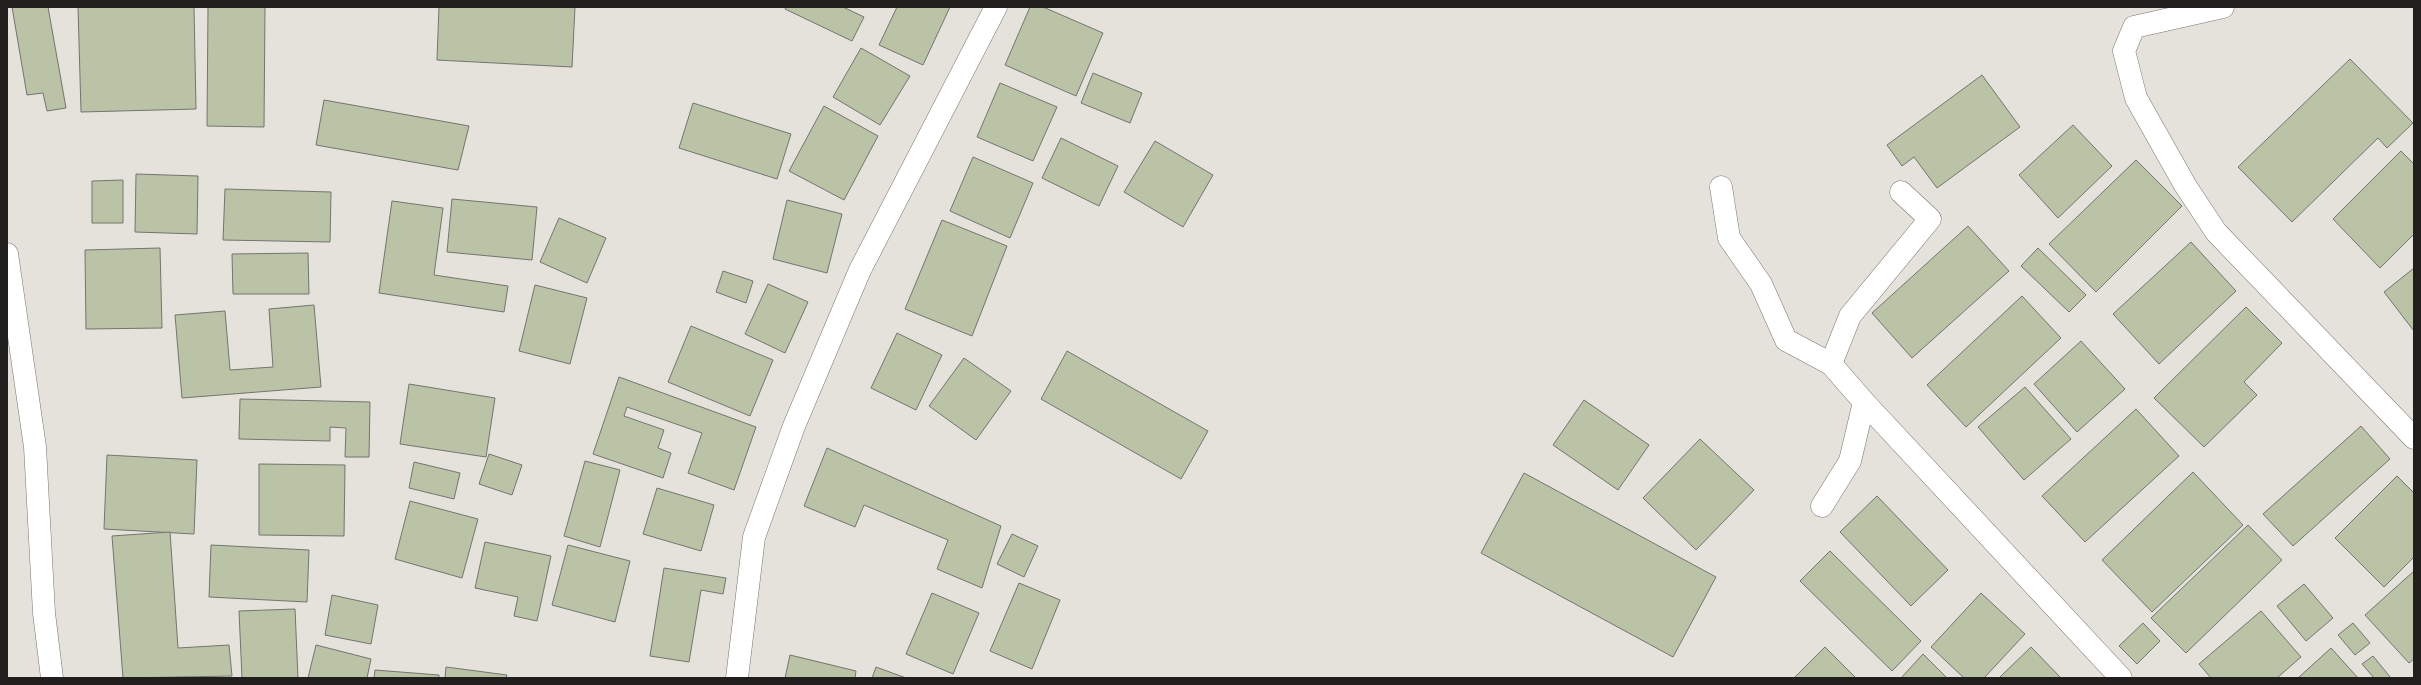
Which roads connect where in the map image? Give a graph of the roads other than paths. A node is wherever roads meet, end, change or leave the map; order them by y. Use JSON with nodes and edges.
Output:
{"nodes":[{"id":1,"x":996,"y":7,"type":"edge"},
{"id":2,"x":2223,"y":7,"type":"edge"},
{"id":3,"x":1721,"y":187,"type":"dead end"},
{"id":4,"x":1901,"y":192,"type":"dead end"},
{"id":5,"x":7,"y":254,"type":"edge"},
{"id":6,"x":1831,"y":364,"type":"junction"},
{"id":7,"x":1864,"y":402,"type":"junction"},
{"id":8,"x":2414,"y":438,"type":"edge"},
{"id":9,"x":1822,"y":506,"type":"dead end"},
{"id":10,"x":52,"y":678,"type":"edge"},
{"id":11,"x":737,"y":678,"type":"edge"},
{"id":12,"x":2121,"y":678,"type":"edge"}],
"edges":[{"from":1,"to":11,"type":"street"},
{"from":2,"to":8,"type":"street"},
{"from":3,"to":6,"type":"street"},
{"from":4,"to":6,"type":"street"},
{"from":5,"to":10,"type":"street"},
{"from":6,"to":7,"type":"street"},
{"from":7,"to":9,"type":"street"},
{"from":7,"to":12,"type":"street"}]}
